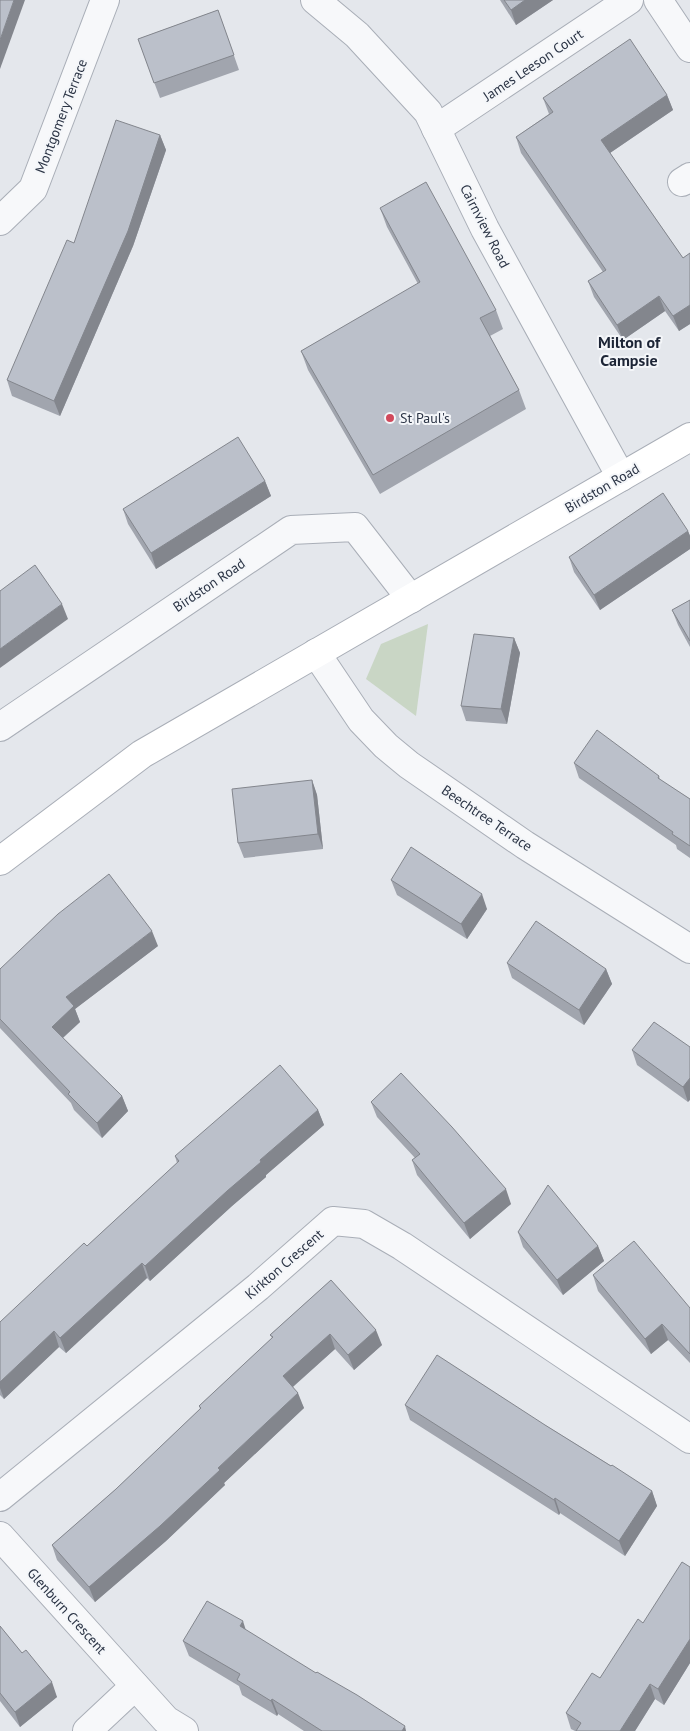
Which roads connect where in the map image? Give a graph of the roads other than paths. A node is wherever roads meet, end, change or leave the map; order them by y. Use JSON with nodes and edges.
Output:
{"nodes":[{"id":1,"x":105,"y":0,"type":"edge"},
{"id":2,"x":315,"y":0,"type":"edge"},
{"id":3,"x":629,"y":0,"type":"edge"},
{"id":4,"x":658,"y":0,"type":"edge"},
{"id":5,"x":690,"y":48,"type":"edge"},
{"id":6,"x":436,"y":129,"type":"junction"},
{"id":7,"x":0,"y":221,"type":"edge"},
{"id":8,"x":690,"y":437,"type":"edge"},
{"id":9,"x":621,"y":478,"type":"junction"},
{"id":10,"x":411,"y":599,"type":"junction"},
{"id":11,"x":316,"y":653,"type":"junction"},
{"id":12,"x":0,"y":727,"type":"edge"},
{"id":13,"x":0,"y":861,"type":"edge"},
{"id":14,"x":690,"y":949,"type":"edge"},
{"id":15,"x":690,"y":1439,"type":"edge"},
{"id":16,"x":0,"y":1497,"type":"edge"},
{"id":17,"x":0,"y":1536,"type":"edge"},
{"id":18,"x":135,"y":1686,"type":"junction"},
{"id":19,"x":87,"y":1731,"type":"edge"},
{"id":20,"x":184,"y":1731,"type":"edge"}],
"edges":[{"from":1,"to":7,"type":"street","name":"Montgomery Terrace"},
{"from":2,"to":6,"type":"street","name":"Cairnview Road"},
{"from":3,"to":6,"type":"street","name":"James Leeson Court"},
{"from":4,"to":5,"type":"street"},
{"from":6,"to":9,"type":"street","name":"Cairnview Road"},
{"from":8,"to":9,"type":"main road","name":"Birdston Road"},
{"from":9,"to":10,"type":"main road","name":"Birdston Road"},
{"from":10,"to":11,"type":"main road","name":"Birdston Road"},
{"from":10,"to":12,"type":"street","name":"Birdston Road"},
{"from":11,"to":13,"type":"main road","name":"Birdston Road"},
{"from":11,"to":14,"type":"street","name":"Beechtree Terrace"},
{"from":15,"to":16,"type":"street","name":"Kirkton Crescent"},
{"from":17,"to":18,"type":"street","name":"Glenburn Crescent"},
{"from":18,"to":19,"type":"street"},
{"from":18,"to":20,"type":"street","name":"Glenburn Crescent"}]}
